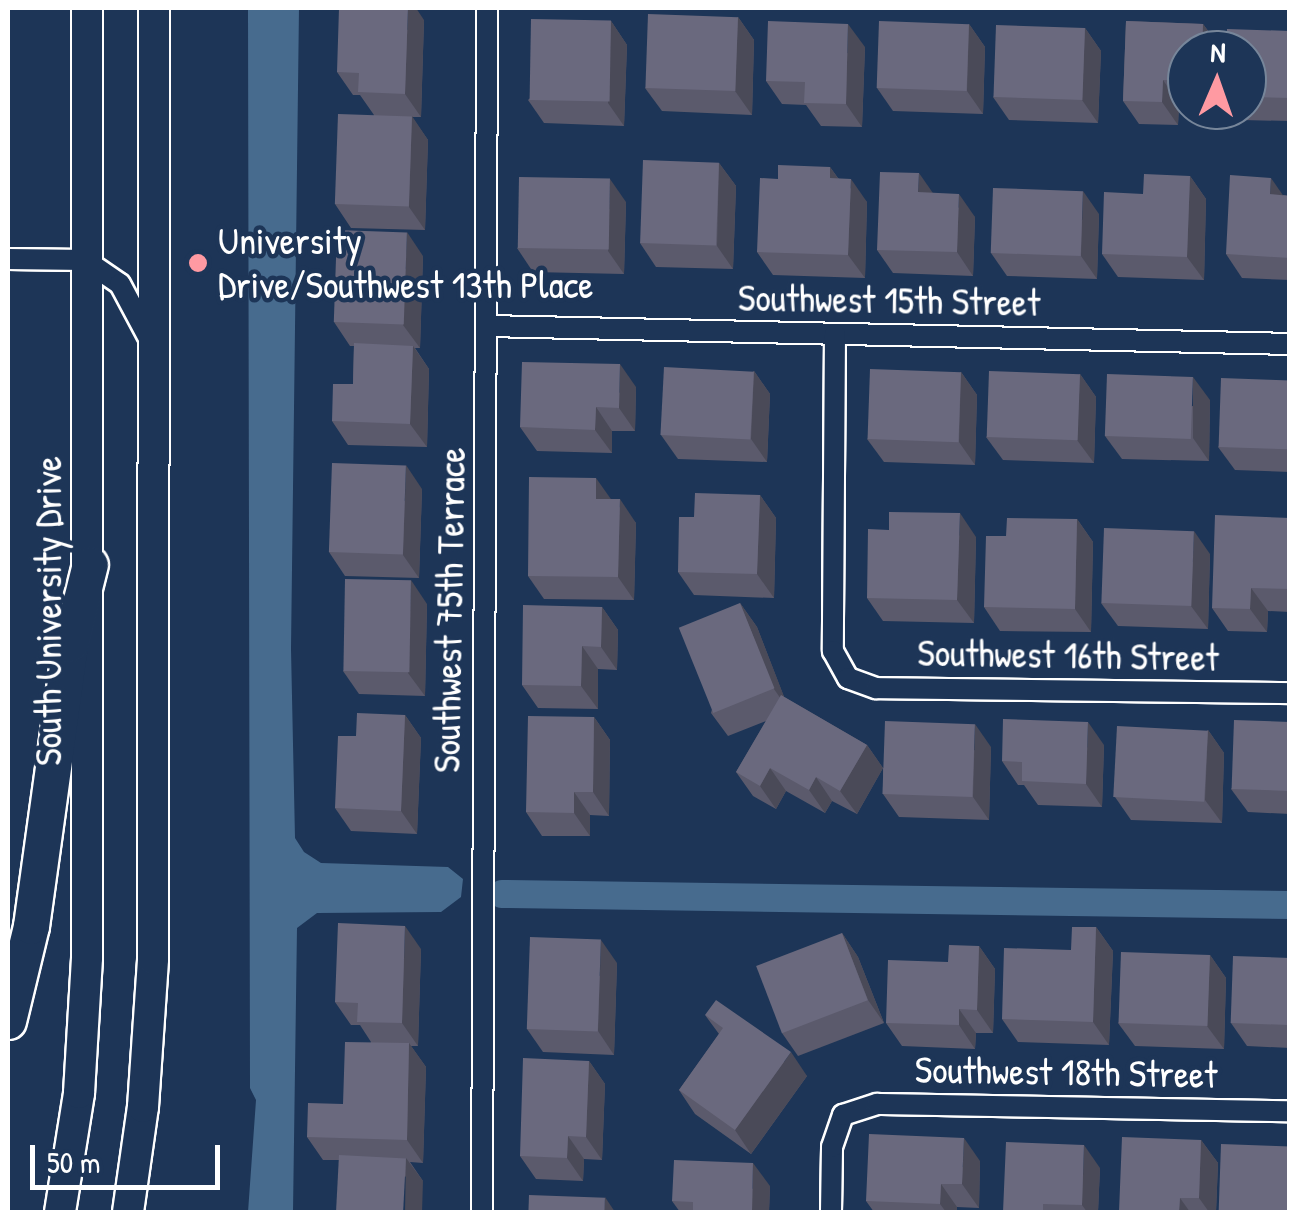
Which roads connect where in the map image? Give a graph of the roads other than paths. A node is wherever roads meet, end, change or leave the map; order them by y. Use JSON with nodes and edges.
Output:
{"nodes":[{"id":1,"x":87,"y":8,"type":"edge"},
{"id":2,"x":154,"y":8,"type":"edge"},
{"id":3,"x":487,"y":8,"type":"edge"},
{"id":4,"x":8,"y":259,"type":"edge"},
{"id":5,"x":86,"y":260,"type":"junction"},
{"id":6,"x":487,"y":326,"type":"junction"},
{"id":7,"x":835,"y":334,"type":"junction"},
{"id":8,"x":152,"y":344,"type":"junction"},
{"id":9,"x":1290,"y":344,"type":"edge"},
{"id":10,"x":90,"y":564,"type":"junction"},
{"id":11,"x":1290,"y":693,"type":"edge"},
{"id":12,"x":8,"y":1021,"type":"edge"},
{"id":13,"x":1290,"y":1111,"type":"edge"},
{"id":14,"x":60,"y":1212,"type":"edge"},
{"id":15,"x":128,"y":1212,"type":"edge"},
{"id":16,"x":482,"y":1212,"type":"edge"},
{"id":17,"x":831,"y":1212,"type":"edge"}],
"edges":[{"from":1,"to":5,"type":"main road","name":"South University Drive"},
{"from":2,"to":8,"type":"main road"},
{"from":3,"to":6,"type":"street","name":"Southwest 75th Terrace"},
{"from":4,"to":5,"type":"street"},
{"from":5,"to":8,"type":"street"},
{"from":5,"to":10,"type":"main road","name":"South University Drive"},
{"from":6,"to":7,"type":"street","name":"Southwest 15th Street"},
{"from":6,"to":16,"type":"street","name":"Southwest 75th Terrace"},
{"from":7,"to":9,"type":"street","name":"Southwest 15th Street"},
{"from":7,"to":11,"type":"street","name":"Southwest 16th Street"},
{"from":8,"to":15,"type":"main road"},
{"from":10,"to":12,"type":"highway"},
{"from":10,"to":14,"type":"main road","name":"South University Drive"},
{"from":13,"to":17,"type":"street","name":"Southwest 18th Street"}]}
